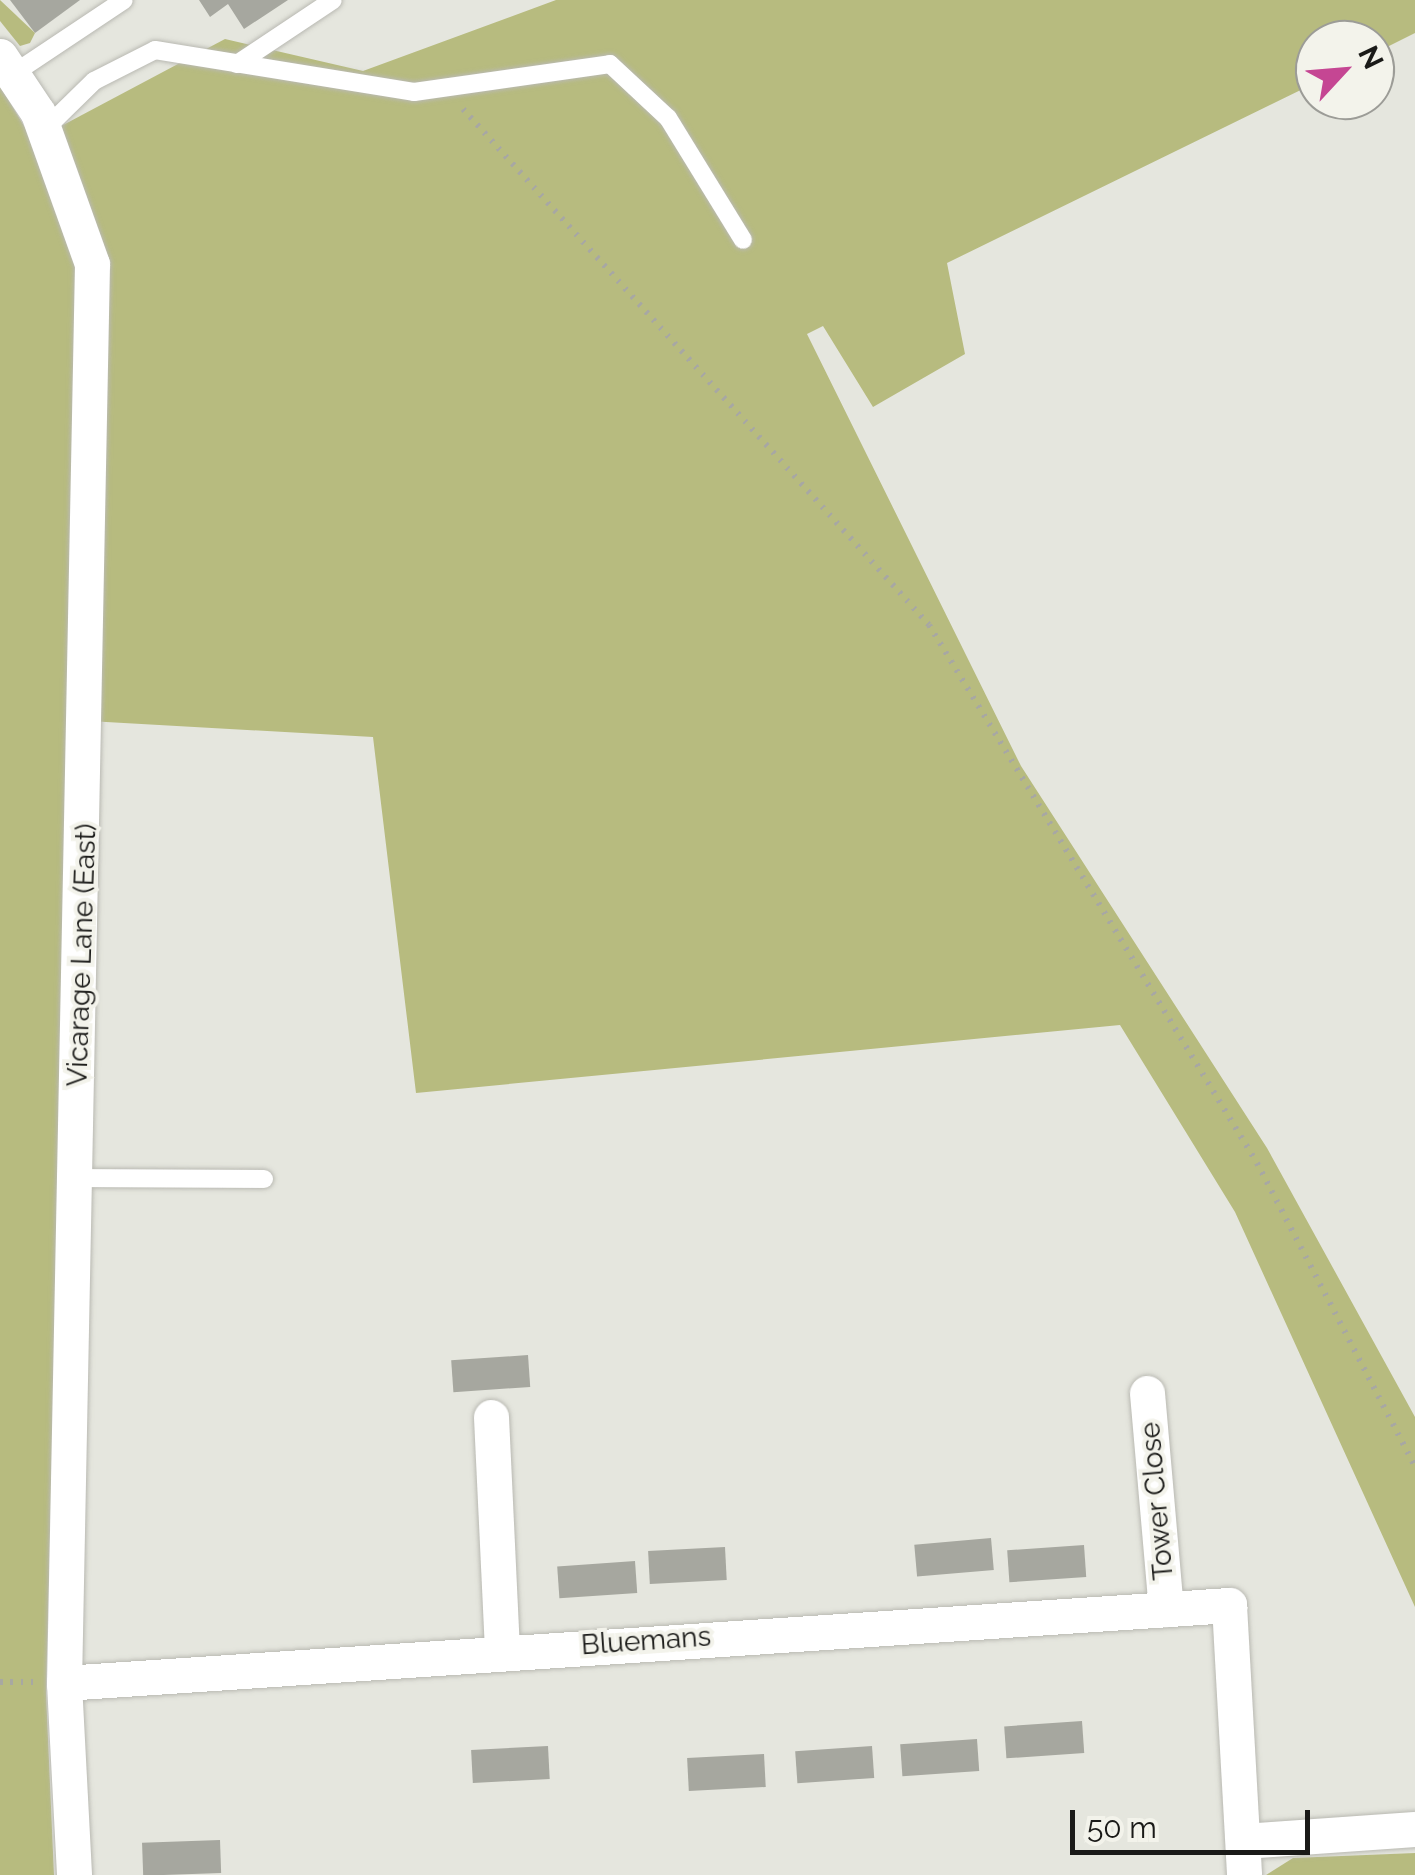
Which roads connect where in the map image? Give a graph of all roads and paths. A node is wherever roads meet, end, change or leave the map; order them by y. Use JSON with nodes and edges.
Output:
{"nodes":[{"id":1,"x":124,"y":0,"type":"edge"},
{"id":2,"x":333,"y":0,"type":"edge"},
{"id":3,"x":237,"y":64,"type":"junction"},
{"id":4,"x":7,"y":65,"type":"edge"},
{"id":5,"x":446,"y":90,"type":"junction"},
{"id":6,"x":44,"y":130,"type":"junction"},
{"id":7,"x":743,"y":240,"type":"dead end"},
{"id":8,"x":74,"y":1178,"type":"junction"},
{"id":9,"x":264,"y":1179,"type":"dead end"},
{"id":10,"x":1147,"y":1393,"type":"dead end"},
{"id":11,"x":491,"y":1417,"type":"dead end"},
{"id":12,"x":1415,"y":1466,"type":"edge"},
{"id":13,"x":1166,"y":1609,"type":"junction"},
{"id":14,"x":502,"y":1650,"type":"junction"},
{"id":15,"x":64,"y":1683,"type":"junction"},
{"id":16,"x":1415,"y":1829,"type":"edge"},
{"id":17,"x":1244,"y":1858,"type":"edge"},
{"id":18,"x":74,"y":1875,"type":"edge"}],
"edges":[{"from":1,"to":4,"type":"lane"},
{"from":2,"to":3,"type":"lane"},
{"from":3,"to":5,"type":"lane"},
{"from":3,"to":6,"type":"lane"},
{"from":4,"to":6,"type":"street","name":"Vicarage Lane (East)"},
{"from":5,"to":7,"type":"lane"},
{"from":5,"to":12,"type":"path"},
{"from":6,"to":8,"type":"street","name":"Vicarage Lane (East)"},
{"from":8,"to":9,"type":"lane"},
{"from":8,"to":15,"type":"street","name":"Vicarage Lane (East)"},
{"from":10,"to":13,"type":"street","name":"Tower Close"},
{"from":11,"to":14,"type":"street"},
{"from":13,"to":14,"type":"street","name":"Bluemans"},
{"from":13,"to":17,"type":"street","name":"Bluemans"},
{"from":14,"to":15,"type":"street","name":"Bluemans"},
{"from":15,"to":18,"type":"street","name":"Vicarage Lane (East)"},
{"from":16,"to":17,"type":"street"}]}
